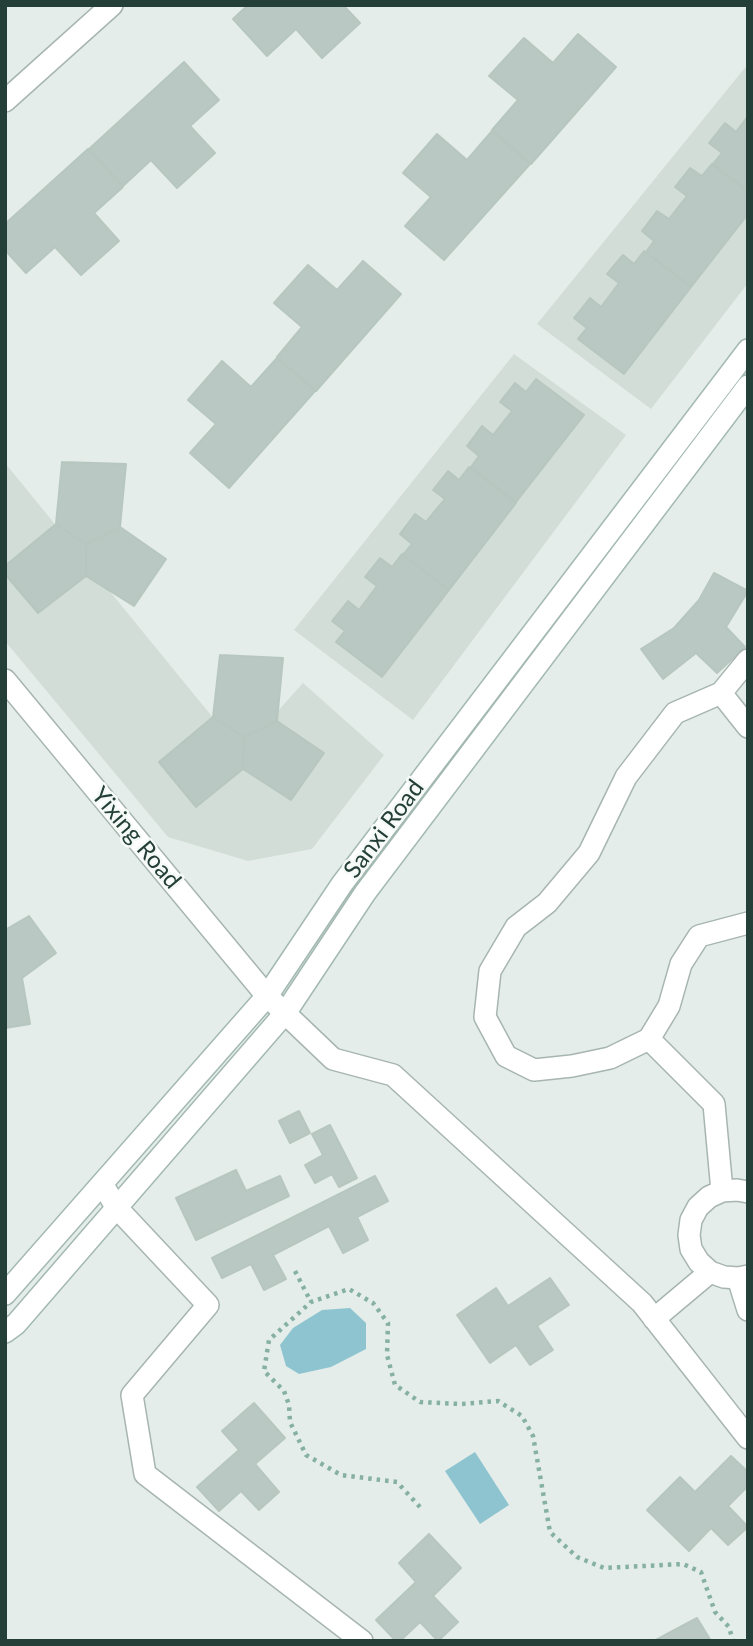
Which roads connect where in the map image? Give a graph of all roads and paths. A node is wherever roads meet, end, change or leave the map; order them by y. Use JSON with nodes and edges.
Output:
{"nodes":[{"id":1,"x":112,"y":5,"type":"edge"},
{"id":2,"x":5,"y":101,"type":"edge"},
{"id":3,"x":748,"y":350,"type":"edge"},
{"id":4,"x":748,"y":386,"type":"edge"},
{"id":5,"x":748,"y":660,"type":"edge"},
{"id":6,"x":5,"y":680,"type":"edge"},
{"id":7,"x":720,"y":693,"type":"junction"},
{"id":8,"x":748,"y":727,"type":"edge"},
{"id":9,"x":748,"y":923,"type":"edge"},
{"id":10,"x":267,"y":996,"type":"junction"},
{"id":11,"x":286,"y":1012,"type":"junction"},
{"id":12,"x":649,"y":1040,"type":"junction"},
{"id":13,"x":103,"y":1185,"type":"junction"},
{"id":14,"x":722,"y":1191,"type":"junction"},
{"id":15,"x":748,"y":1192,"type":"edge"},
{"id":16,"x":116,"y":1206,"type":"junction"},
{"id":17,"x":295,"y":1271,"type":"dead end"},
{"id":18,"x":710,"y":1272,"type":"junction"},
{"id":19,"x":743,"y":1277,"type":"edge"},
{"id":20,"x":5,"y":1294,"type":"edge"},
{"id":21,"x":311,"y":1302,"type":"junction"},
{"id":22,"x":748,"y":1310,"type":"edge"},
{"id":23,"x":654,"y":1319,"type":"junction"},
{"id":24,"x":5,"y":1332,"type":"edge"},
{"id":25,"x":748,"y":1438,"type":"edge"},
{"id":26,"x":420,"y":1507,"type":"dead end"},
{"id":27,"x":362,"y":1641,"type":"edge"},
{"id":28,"x":733,"y":1641,"type":"edge"}],
"edges":[{"from":1,"to":2,"type":"street"},
{"from":3,"to":10,"type":"street","name":"Sanxi Road"},
{"from":4,"to":11,"type":"street","name":"Sanxi Road"},
{"from":5,"to":7,"type":"street"},
{"from":6,"to":10,"type":"street","name":"Yixing Road"},
{"from":7,"to":8,"type":"street"},
{"from":7,"to":12,"type":"street"},
{"from":9,"to":12,"type":"street"},
{"from":10,"to":11,"type":"street","name":"Yixing Road"},
{"from":10,"to":13,"type":"street","name":"Sanxi Road"},
{"from":11,"to":16,"type":"street","name":"Sanxi Road"},
{"from":11,"to":23,"type":"street","name":"Yixing Road"},
{"from":12,"to":14,"type":"street"},
{"from":13,"to":16,"type":"street"},
{"from":13,"to":20,"type":"street","name":"Sanxi Road"},
{"from":14,"to":15,"type":"street"},
{"from":14,"to":18,"type":"street"},
{"from":16,"to":24,"type":"street","name":"Sanxi Road"},
{"from":16,"to":27,"type":"street"},
{"from":17,"to":21,"type":"path"},
{"from":18,"to":19,"type":"street"},
{"from":18,"to":23,"type":"street"},
{"from":19,"to":22,"type":"street"},
{"from":21,"to":26,"type":"path"},
{"from":21,"to":28,"type":"path"},
{"from":23,"to":25,"type":"street","name":"Yixing Road"}]}
